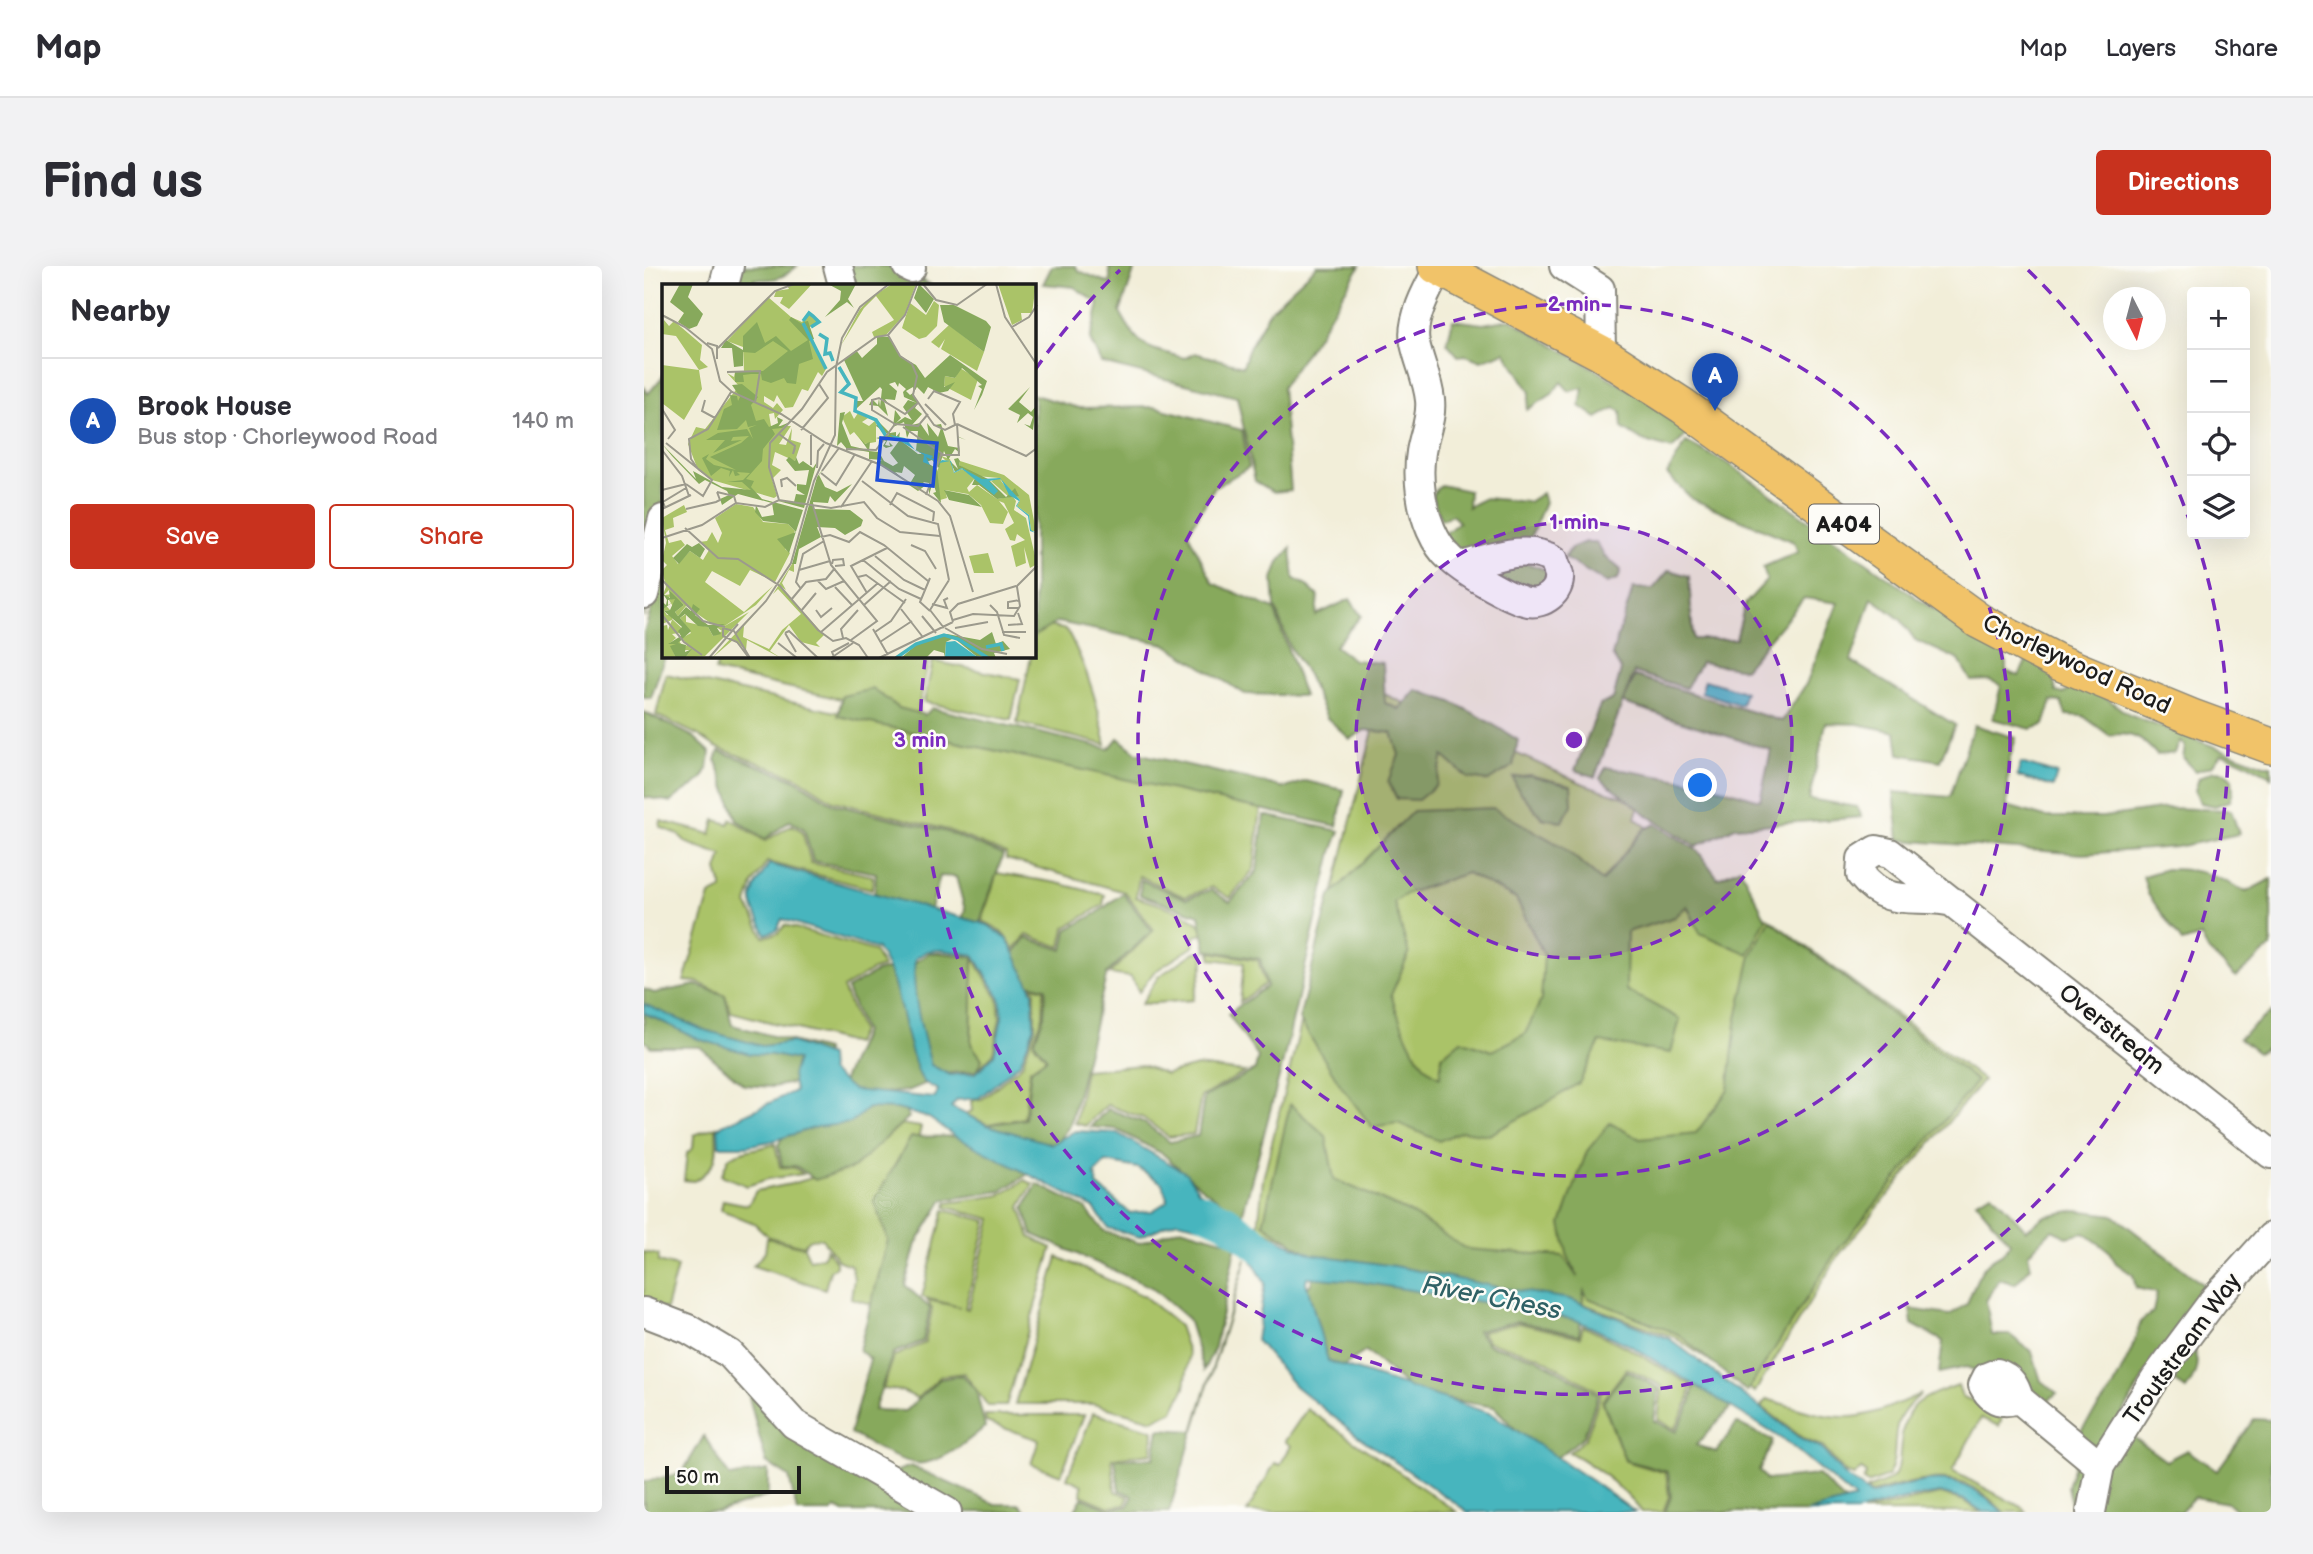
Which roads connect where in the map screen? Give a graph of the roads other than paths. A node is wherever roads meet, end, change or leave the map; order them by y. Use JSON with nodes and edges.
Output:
{"nodes":[{"id":1,"x":729,"y":266,"type":"edge"},
{"id":2,"x":838,"y":266,"type":"edge"},
{"id":3,"x":1564,"y":266,"type":"edge"},
{"id":4,"x":1437,"y":267,"type":"edge"},
{"id":5,"x":724,"y":284,"type":"edge"},
{"id":6,"x":843,"y":284,"type":"edge"},
{"id":7,"x":1601,"y":353,"type":"junction"},
{"id":8,"x":662,"y":523,"type":"edge"},
{"id":9,"x":1461,"y":566,"type":"dead end"},
{"id":10,"x":644,"y":594,"type":"edge"},
{"id":11,"x":2271,"y":746,"type":"edge"},
{"id":12,"x":1953,"y":902,"type":"dead end"},
{"id":13,"x":2271,"y":1153,"type":"edge"},
{"id":14,"x":2271,"y":1237,"type":"edge"},
{"id":15,"x":644,"y":1312,"type":"edge"},
{"id":16,"x":2019,"y":1399,"type":"dead end"},
{"id":17,"x":2100,"y":1466,"type":"junction"},
{"id":18,"x":2091,"y":1510,"type":"edge"},
{"id":19,"x":947,"y":1512,"type":"edge"}],
"edges":[{"from":1,"to":5,"type":"street"},
{"from":2,"to":6,"type":"street"},
{"from":3,"to":7,"type":"street"},
{"from":4,"to":7,"type":"main road","name":"Chorleywood Road","number":"A404"},
{"from":4,"to":9,"type":"street"},
{"from":7,"to":11,"type":"main road","name":"Chorleywood Road","number":"A404"},
{"from":8,"to":10,"type":"street"},
{"from":12,"to":13,"type":"street","name":"Overstream"},
{"from":14,"to":17,"type":"street","name":"Troutstream Way"},
{"from":15,"to":19,"type":"street"},
{"from":16,"to":17,"type":"street"},
{"from":17,"to":18,"type":"street","name":"Troutstream Way"}]}
